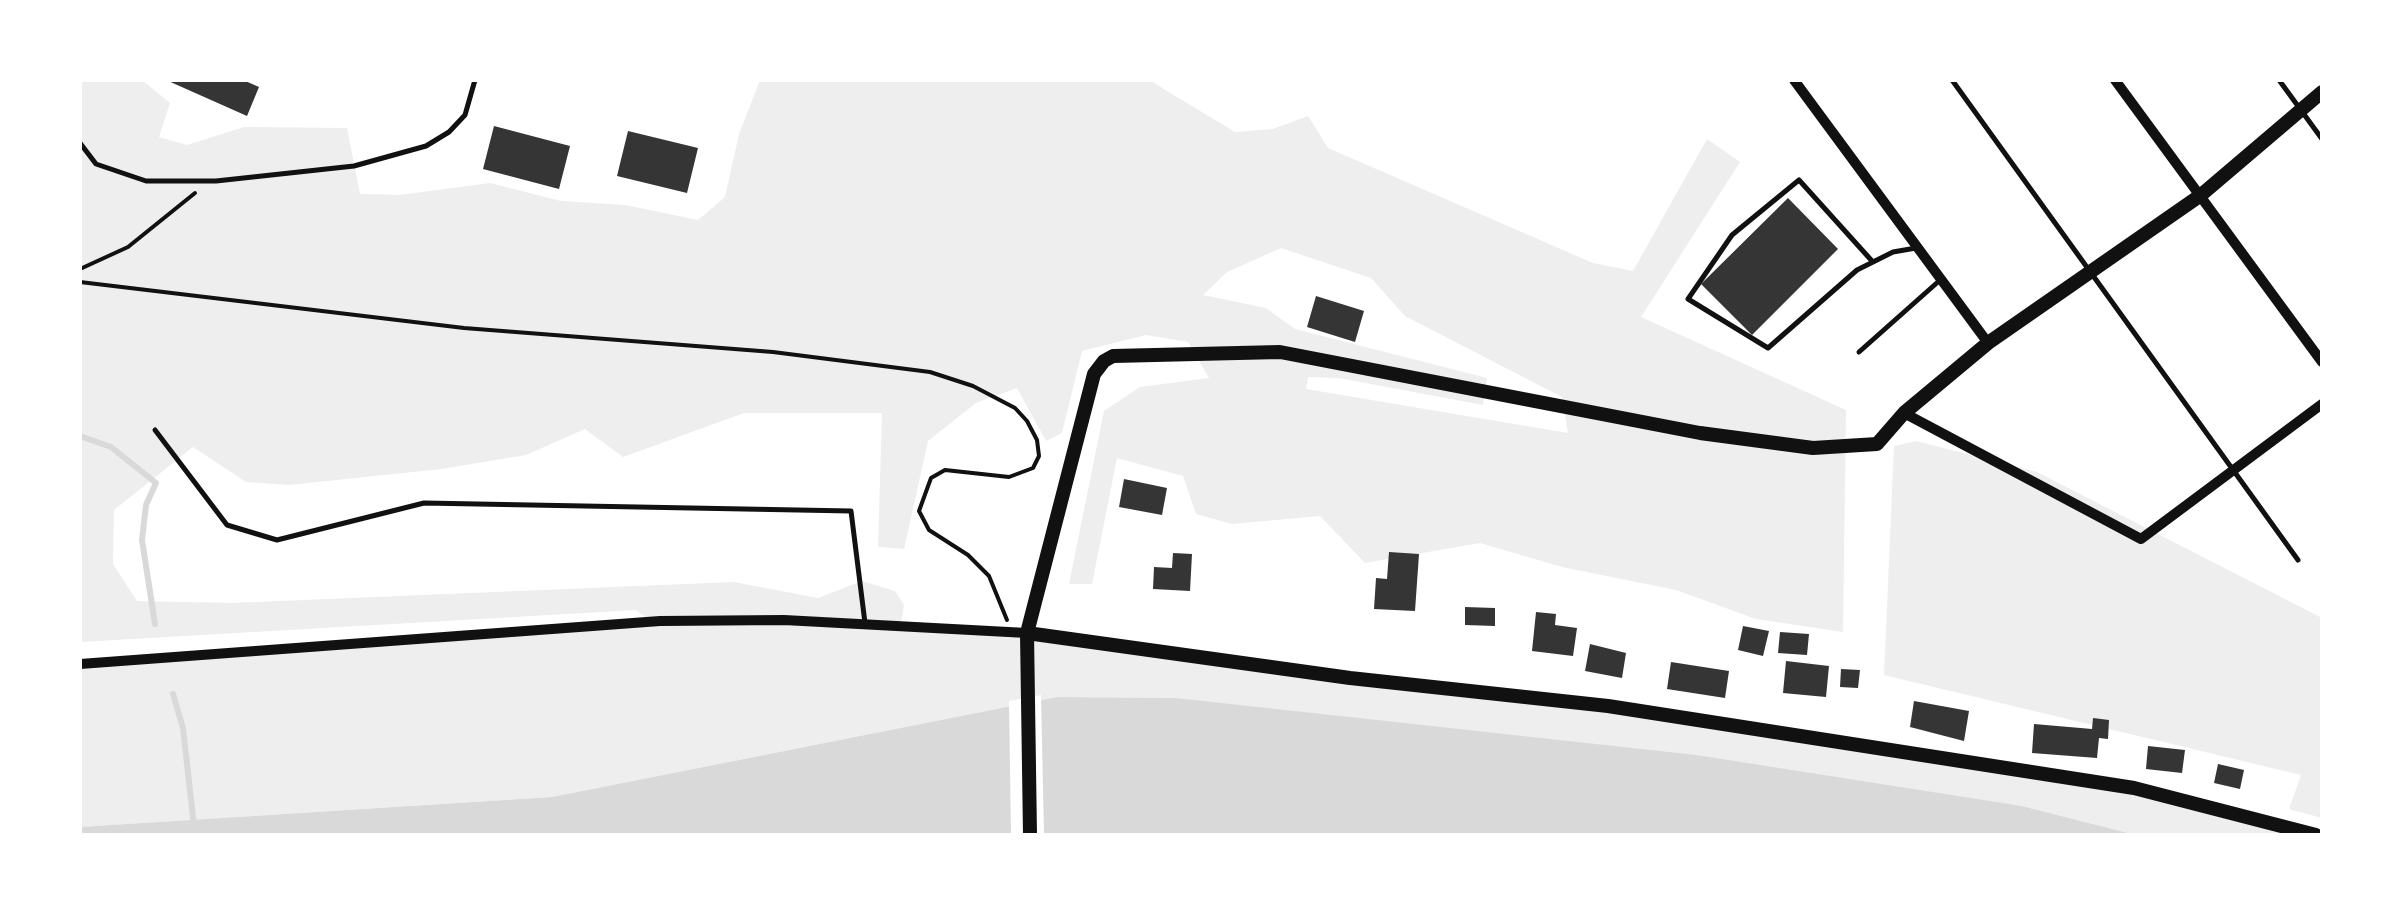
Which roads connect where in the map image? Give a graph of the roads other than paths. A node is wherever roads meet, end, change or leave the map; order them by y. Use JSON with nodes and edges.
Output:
{"nodes":[{"id":1,"x":475,"y":80,"type":"edge"},
{"id":2,"x":1794,"y":80,"type":"edge"},
{"id":3,"x":1952,"y":80,"type":"edge"},
{"id":4,"x":2115,"y":80,"type":"edge"},
{"id":5,"x":2279,"y":80,"type":"edge"},
{"id":6,"x":2322,"y":92,"type":"edge"},
{"id":7,"x":2299,"y":108,"type":"junction"},
{"id":8,"x":2322,"y":139,"type":"edge"},
{"id":9,"x":80,"y":143,"type":"edge"},
{"id":10,"x":2201,"y":195,"type":"junction"},
{"id":11,"x":1919,"y":248,"type":"junction"},
{"id":12,"x":1872,"y":260,"type":"junction"},
{"id":13,"x":2090,"y":274,"type":"junction"},
{"id":14,"x":1941,"y":279,"type":"junction"},
{"id":15,"x":1988,"y":343,"type":"junction"},
{"id":16,"x":1859,"y":352,"type":"dead end"},
{"id":17,"x":2322,"y":362,"type":"edge"},
{"id":18,"x":2322,"y":404,"type":"edge"},
{"id":19,"x":1904,"y":413,"type":"junction"},
{"id":20,"x":155,"y":430,"type":"dead end"},
{"id":21,"x":2232,"y":470,"type":"junction"},
{"id":22,"x":2298,"y":560,"type":"dead end"},
{"id":23,"x":865,"y":623,"type":"junction"},
{"id":24,"x":1027,"y":633,"type":"junction"},
{"id":25,"x":80,"y":664,"type":"edge"},
{"id":26,"x":1030,"y":835,"type":"edge"},
{"id":27,"x":2316,"y":835,"type":"edge"}],
"edges":[{"from":1,"to":9,"type":"lane"},
{"from":2,"to":11,"type":"street"},
{"from":3,"to":13,"type":"lane"},
{"from":4,"to":10,"type":"street"},
{"from":5,"to":7,"type":"lane"},
{"from":6,"to":7,"type":"street"},
{"from":7,"to":8,"type":"lane"},
{"from":7,"to":10,"type":"street"},
{"from":10,"to":13,"type":"street"},
{"from":10,"to":17,"type":"street"},
{"from":11,"to":12,"type":"lane"},
{"from":11,"to":14,"type":"street"},
{"from":12,"to":12,"type":"lane"},
{"from":13,"to":15,"type":"street"},
{"from":13,"to":21,"type":"lane"},
{"from":14,"to":15,"type":"street"},
{"from":14,"to":16,"type":"lane"},
{"from":15,"to":19,"type":"street"},
{"from":18,"to":21,"type":"street"},
{"from":19,"to":21,"type":"street"},
{"from":19,"to":24,"type":"street"},
{"from":20,"to":23,"type":"lane"},
{"from":21,"to":22,"type":"lane"},
{"from":23,"to":24,"type":"street"},
{"from":23,"to":25,"type":"street"},
{"from":24,"to":26,"type":"street"},
{"from":24,"to":27,"type":"street"}]}
